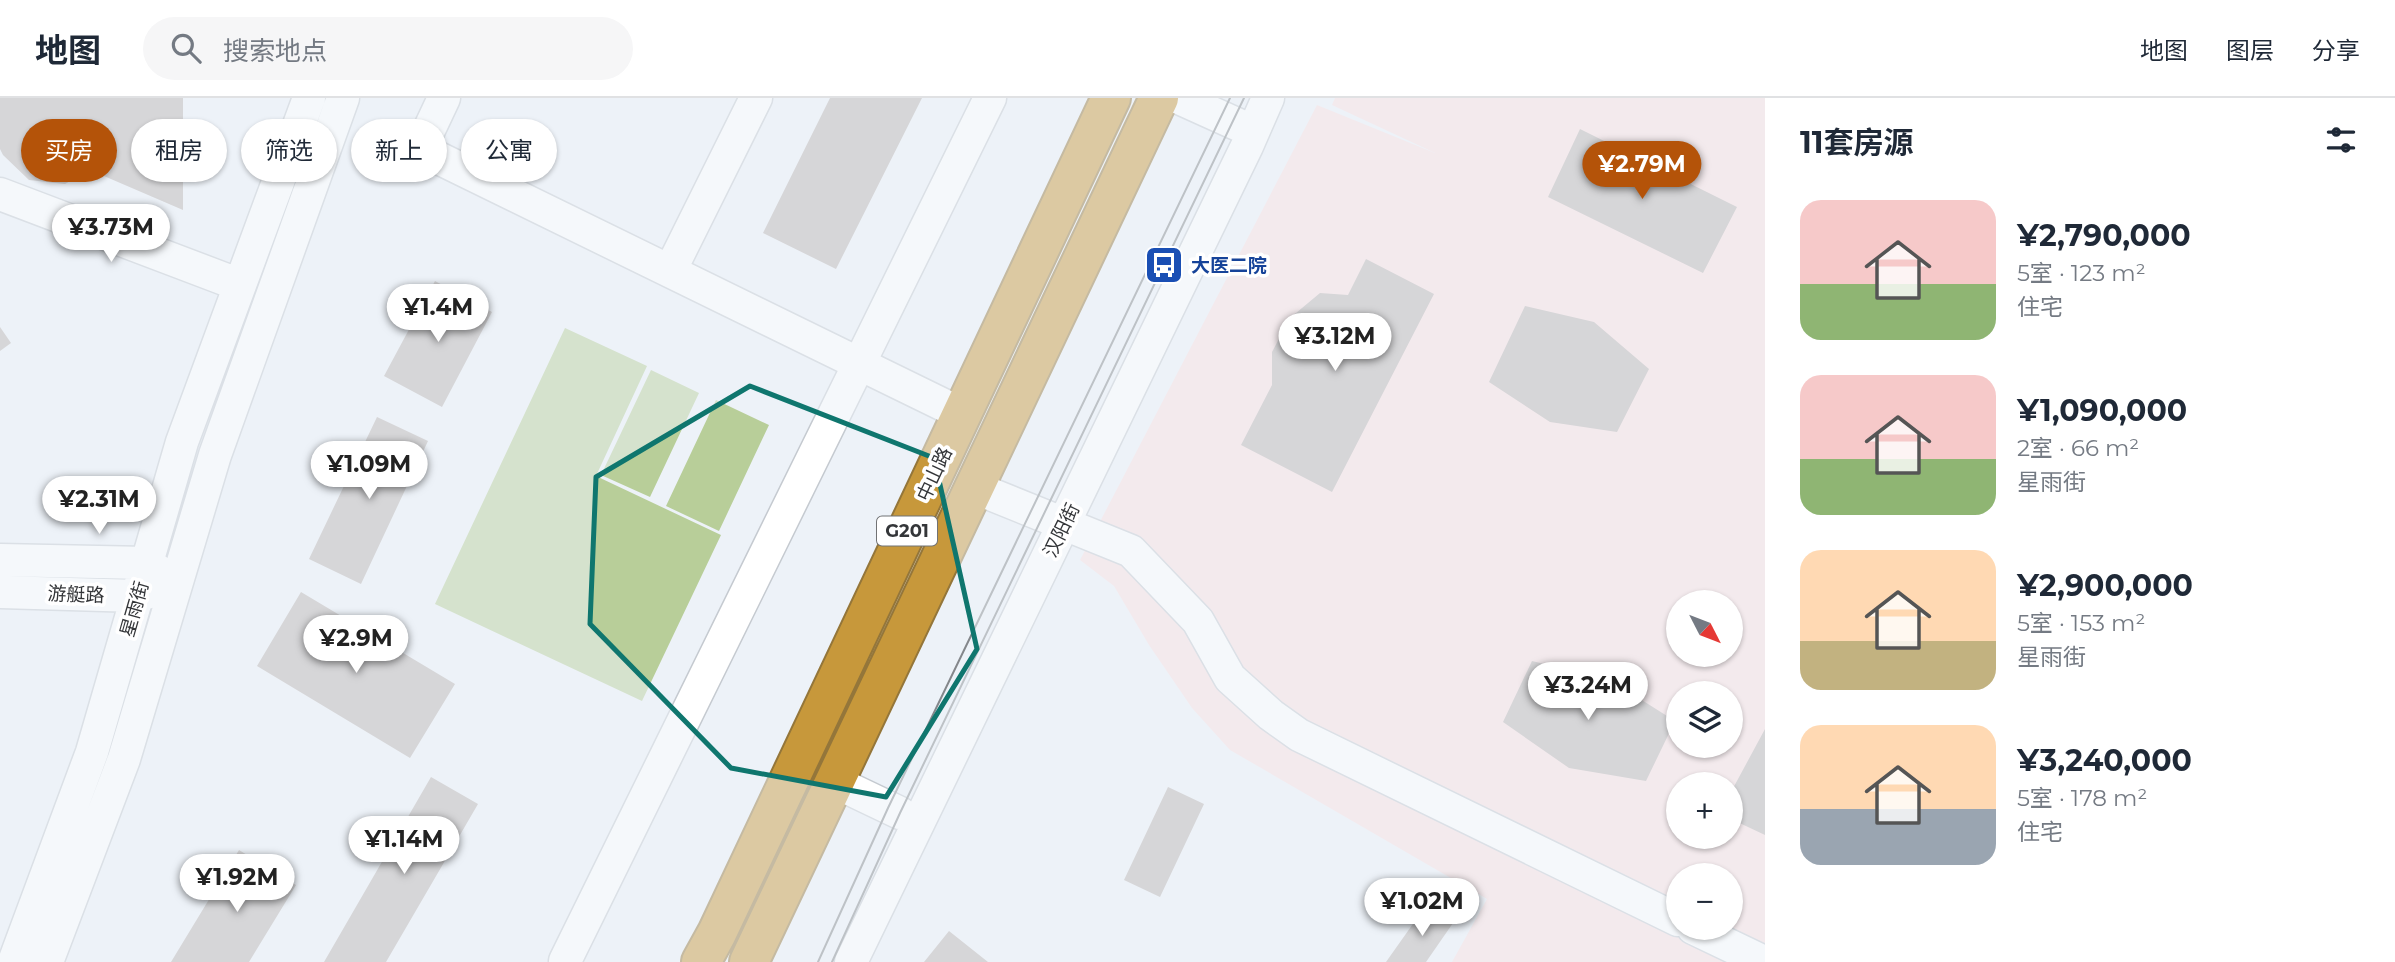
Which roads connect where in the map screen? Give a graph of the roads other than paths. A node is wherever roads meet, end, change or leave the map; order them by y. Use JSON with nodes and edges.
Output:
{"nodes":[{"id":1,"x":309,"y":98,"type":"edge"},
{"id":2,"x":343,"y":98,"type":"edge"},
{"id":3,"x":444,"y":98,"type":"edge"},
{"id":4,"x":756,"y":98,"type":"edge"},
{"id":5,"x":990,"y":98,"type":"edge"},
{"id":6,"x":1111,"y":98,"type":"edge"},
{"id":7,"x":1159,"y":98,"type":"edge"},
{"id":8,"x":1179,"y":98,"type":"edge"},
{"id":9,"x":1268,"y":98,"type":"edge"},
{"id":10,"x":1252,"y":131,"type":"junction"},
{"id":11,"x":0,"y":194,"type":"edge"},
{"id":12,"x":670,"y":271,"type":"junction"},
{"id":13,"x":240,"y":285,"type":"junction"},
{"id":14,"x":859,"y":364,"type":"junction"},
{"id":15,"x":962,"y":414,"type":"junction"},
{"id":16,"x":973,"y":487,"type":"junction"},
{"id":17,"x":1063,"y":525,"type":"junction"},
{"id":18,"x":0,"y":559,"type":"edge"},
{"id":19,"x":147,"y":563,"type":"junction"},
{"id":20,"x":177,"y":583,"type":"junction"},
{"id":21,"x":0,"y":592,"type":"edge"},
{"id":22,"x":138,"y":596,"type":"junction"},
{"id":23,"x":833,"y":781,"type":"junction"},
{"id":24,"x":900,"y":813,"type":"dead end"},
{"id":25,"x":1666,"y":914,"type":"edge"},
{"id":26,"x":1718,"y":940,"type":"edge"},
{"id":27,"x":565,"y":961,"type":"edge"},
{"id":28,"x":14,"y":962,"type":"edge"},
{"id":29,"x":47,"y":962,"type":"edge"},
{"id":30,"x":701,"y":962,"type":"edge"},
{"id":31,"x":749,"y":962,"type":"edge"},
{"id":32,"x":851,"y":962,"type":"edge"},
{"id":33,"x":1764,"y":962,"type":"edge"}],
"edges":[{"from":1,"to":13,"type":"street","name":"星雨街"},
{"from":2,"to":20,"type":"street","name":"星雨街"},
{"from":3,"to":12,"type":"street"},
{"from":4,"to":12,"type":"street"},
{"from":5,"to":14,"type":"street"},
{"from":6,"to":15,"type":"highway","name":"中山路","number":"G201"},
{"from":7,"to":16,"type":"highway","number":"G201"},
{"from":8,"to":10,"type":"street"},
{"from":9,"to":10,"type":"street","name":"汉阳街"},
{"from":10,"to":17,"type":"street","name":"汉阳街"},
{"from":11,"to":13,"type":"street"},
{"from":12,"to":14,"type":"street"},
{"from":13,"to":19,"type":"street","name":"星雨街"},
{"from":14,"to":15,"type":"street"},
{"from":14,"to":27,"type":"street"},
{"from":15,"to":30,"type":"highway","name":"中山路","number":"G201"},
{"from":16,"to":17,"type":"street"},
{"from":16,"to":23,"type":"highway","number":"G201"},
{"from":17,"to":25,"type":"street"},
{"from":17,"to":32,"type":"street","name":"汉阳街"},
{"from":18,"to":19,"type":"street","name":"游艇路"},
{"from":19,"to":20,"type":"street"},
{"from":19,"to":22,"type":"street","name":"星雨街"},
{"from":20,"to":22,"type":"street","name":"游艇路"},
{"from":20,"to":29,"type":"street","name":"星雨街"},
{"from":21,"to":22,"type":"street","name":"游艇路"},
{"from":22,"to":28,"type":"street","name":"星雨街"},
{"from":23,"to":24,"type":"street"},
{"from":23,"to":31,"type":"highway","number":"G201"},
{"from":26,"to":33,"type":"street"}]}
